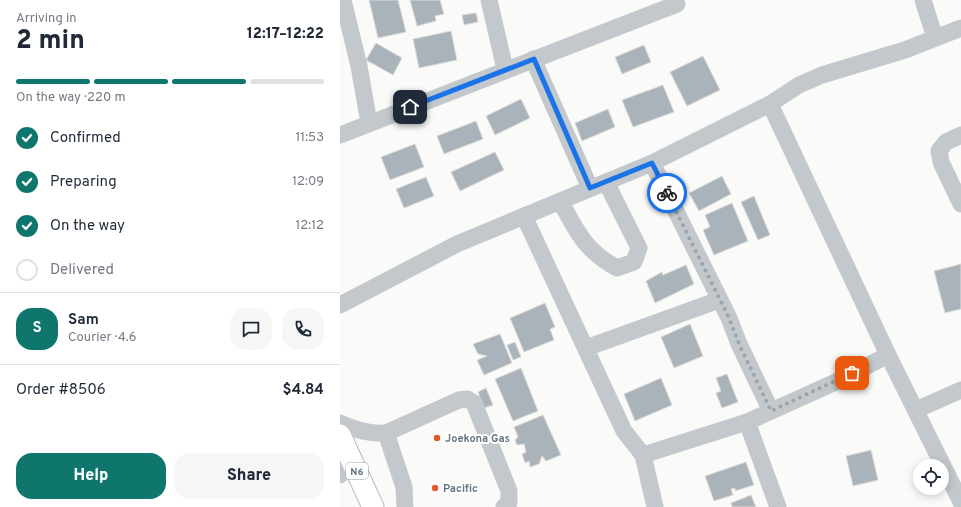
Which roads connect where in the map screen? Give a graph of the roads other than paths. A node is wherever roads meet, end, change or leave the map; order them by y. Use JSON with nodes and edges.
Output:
{"nodes":[{"id":1,"x":343,"y":0,"type":"edge"},
{"id":2,"x":489,"y":0,"type":"edge"},
{"id":3,"x":923,"y":0,"type":"edge"},
{"id":4,"x":677,"y":4,"type":"dead end"},
{"id":5,"x":961,"y":28,"type":"edge"},
{"id":6,"x":935,"y":38,"type":"junction"},
{"id":7,"x":534,"y":59,"type":"junction"},
{"id":8,"x":505,"y":69,"type":"junction"},
{"id":9,"x":770,"y":104,"type":"junction"},
{"id":10,"x":369,"y":123,"type":"junction"},
{"id":11,"x":961,"y":134,"type":"edge"},
{"id":12,"x":340,"y":135,"type":"edge"},
{"id":13,"x":652,"y":163,"type":"junction"},
{"id":14,"x":606,"y":182,"type":"junction"},
{"id":15,"x":590,"y":188,"type":"junction"},
{"id":16,"x":560,"y":201,"type":"junction"},
{"id":17,"x":961,"y":204,"type":"edge"},
{"id":18,"x":524,"y":216,"type":"junction"},
{"id":19,"x":719,"y":300,"type":"junction"},
{"id":20,"x":340,"y":305,"type":"edge"},
{"id":21,"x":586,"y":348,"type":"junction"},
{"id":22,"x":888,"y":354,"type":"junction"},
{"id":23,"x":961,"y":390,"type":"edge"},
{"id":24,"x":916,"y":410,"type":"junction"},
{"id":25,"x":771,"y":411,"type":"junction"},
{"id":26,"x":747,"y":422,"type":"junction"},
{"id":27,"x":340,"y":423,"type":"edge"},
{"id":28,"x":386,"y":433,"type":"junction"},
{"id":29,"x":340,"y":435,"type":"edge"},
{"id":30,"x":643,"y":455,"type":"junction"},
{"id":31,"x":347,"y":469,"type":"edge"},
{"id":32,"x":961,"y":502,"type":"edge"},
{"id":33,"x":373,"y":507,"type":"edge"},
{"id":34,"x":405,"y":507,"type":"edge"},
{"id":35,"x":504,"y":507,"type":"edge"},
{"id":36,"x":655,"y":507,"type":"edge"},
{"id":37,"x":778,"y":507,"type":"edge"}],
"edges":[{"from":1,"to":10,"type":"street"},
{"from":2,"to":8,"type":"street"},
{"from":3,"to":6,"type":"street"},
{"from":4,"to":7,"type":"street"},
{"from":5,"to":6,"type":"street"},
{"from":6,"to":9,"type":"street"},
{"from":7,"to":8,"type":"street"},
{"from":7,"to":15,"type":"street"},
{"from":8,"to":10,"type":"street"},
{"from":9,"to":13,"type":"street"},
{"from":9,"to":22,"type":"street"},
{"from":10,"to":12,"type":"street"},
{"from":11,"to":17,"type":"street"},
{"from":13,"to":14,"type":"street"},
{"from":13,"to":19,"type":"street"},
{"from":14,"to":15,"type":"street"},
{"from":14,"to":16,"type":"street"},
{"from":15,"to":16,"type":"street"},
{"from":16,"to":18,"type":"street"},
{"from":18,"to":20,"type":"street"},
{"from":18,"to":21,"type":"street"},
{"from":19,"to":21,"type":"street"},
{"from":19,"to":25,"type":"street"},
{"from":21,"to":30,"type":"street"},
{"from":22,"to":24,"type":"street"},
{"from":22,"to":25,"type":"street"},
{"from":23,"to":24,"type":"street"},
{"from":24,"to":32,"type":"street"},
{"from":25,"to":26,"type":"street"},
{"from":26,"to":30,"type":"street"},
{"from":26,"to":37,"type":"street"},
{"from":27,"to":28,"type":"street"},
{"from":28,"to":34,"type":"street"},
{"from":28,"to":35,"type":"street"},
{"from":29,"to":31,"type":"main road","number":"N6"},
{"from":30,"to":36,"type":"street"},
{"from":31,"to":33,"type":"main road","number":"N6"}]}
